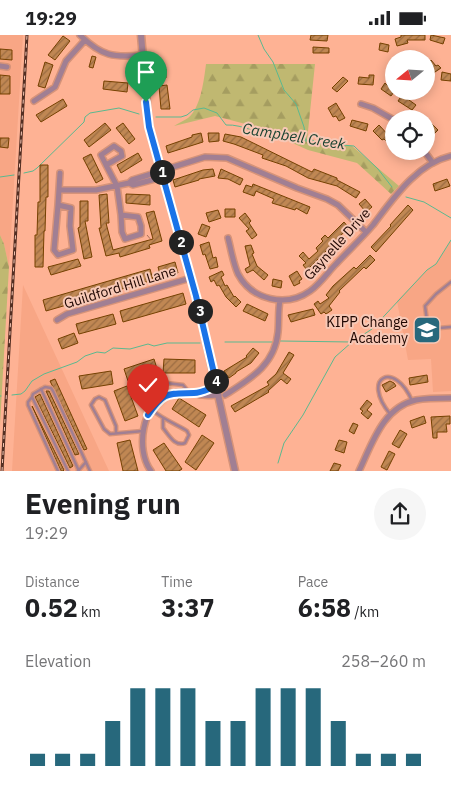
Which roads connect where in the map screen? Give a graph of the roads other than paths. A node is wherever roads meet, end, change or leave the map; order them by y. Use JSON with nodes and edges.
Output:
{"nodes":[{"id":1,"x":80,"y":35,"type":"edge"},
{"id":2,"x":140,"y":35,"type":"edge"},
{"id":3,"x":85,"y":40,"type":"junction"},
{"id":4,"x":142,"y":55,"type":"junction"},
{"id":5,"x":0,"y":66,"type":"edge"},
{"id":6,"x":7,"y":67,"type":"dead end"},
{"id":7,"x":34,"y":101,"type":"dead end"},
{"id":8,"x":361,"y":104,"type":"dead end"},
{"id":9,"x":385,"y":115,"type":"edge"},
{"id":10,"x":451,"y":156,"type":"edge"},
{"id":11,"x":431,"y":160,"type":"edge"},
{"id":12,"x":433,"y":163,"type":"junction"},
{"id":13,"x":106,"y":165,"type":"dead end"},
{"id":14,"x":170,"y":167,"type":"dead end"},
{"id":15,"x":60,"y":173,"type":"dead end"},
{"id":16,"x":162,"y":174,"type":"junction"},
{"id":17,"x":117,"y":186,"type":"junction"},
{"id":18,"x":60,"y":190,"type":"junction"},
{"id":19,"x":58,"y":205,"type":"junction"},
{"id":20,"x":120,"y":215,"type":"junction"},
{"id":21,"x":366,"y":231,"type":"junction"},
{"id":22,"x":228,"y":238,"type":"dead end"},
{"id":23,"x":191,"y":278,"type":"junction"},
{"id":24,"x":451,"y":282,"type":"edge"},
{"id":25,"x":280,"y":300,"type":"junction"},
{"id":26,"x":57,"y":320,"type":"dead end"},
{"id":27,"x":451,"y":327,"type":"edge"},
{"id":28,"x":217,"y":386,"type":"junction"},
{"id":29,"x":41,"y":389,"type":"junction"},
{"id":30,"x":188,"y":393,"type":"junction"},
{"id":31,"x":197,"y":393,"type":"junction"},
{"id":32,"x":222,"y":395,"type":"junction"},
{"id":33,"x":32,"y":397,"type":"junction"},
{"id":34,"x":451,"y":398,"type":"edge"},
{"id":35,"x":412,"y":401,"type":"junction"},
{"id":36,"x":152,"y":409,"type":"junction"},
{"id":37,"x":390,"y":414,"type":"junction"},
{"id":38,"x":163,"y":419,"type":"junction"},
{"id":39,"x":143,"y":431,"type":"junction"},
{"id":40,"x":116,"y":433,"type":"junction"},
{"id":41,"x":86,"y":463,"type":"junction"},
{"id":42,"x":58,"y":471,"type":"edge"},
{"id":43,"x":68,"y":471,"type":"edge"},
{"id":44,"x":79,"y":471,"type":"edge"},
{"id":45,"x":90,"y":471,"type":"edge"},
{"id":46,"x":151,"y":471,"type":"edge"},
{"id":47,"x":236,"y":471,"type":"edge"},
{"id":48,"x":359,"y":471,"type":"edge"}],
"edges":[{"from":1,"to":3,"type":"street"},
{"from":2,"to":4,"type":"street"},
{"from":3,"to":4,"type":"street"},
{"from":3,"to":7,"type":"street"},
{"from":4,"to":16,"type":"street"},
{"from":5,"to":6,"type":"street"},
{"from":8,"to":9,"type":"street"},
{"from":10,"to":12,"type":"street","name":"Gaynelle Drive"},
{"from":11,"to":12,"type":"street"},
{"from":12,"to":21,"type":"street","name":"Gaynelle Drive"},
{"from":13,"to":17,"type":"street"},
{"from":14,"to":21,"type":"street"},
{"from":15,"to":18,"type":"street"},
{"from":16,"to":17,"type":"street"},
{"from":16,"to":23,"type":"street"},
{"from":17,"to":18,"type":"street"},
{"from":17,"to":20,"type":"street"},
{"from":18,"to":19,"type":"street"},
{"from":19,"to":19,"type":"street"},
{"from":20,"to":20,"type":"street"},
{"from":21,"to":25,"type":"street","name":"Gaynelle Drive"},
{"from":22,"to":25,"type":"street"},
{"from":23,"to":26,"type":"street","name":"Guildford Hill Lane"},
{"from":23,"to":28,"type":"street"},
{"from":24,"to":27,"type":"lane"},
{"from":25,"to":32,"type":"street"},
{"from":28,"to":31,"type":"street"},
{"from":28,"to":32,"type":"street"},
{"from":29,"to":33,"type":"lane"},
{"from":29,"to":41,"type":"lane"},
{"from":29,"to":44,"type":"lane"},
{"from":30,"to":31,"type":"street"},
{"from":30,"to":36,"type":"street"},
{"from":30,"to":36,"type":"lane"},
{"from":31,"to":32,"type":"street"},
{"from":32,"to":47,"type":"street"},
{"from":33,"to":42,"type":"lane"},
{"from":33,"to":43,"type":"lane"},
{"from":34,"to":35,"type":"street"},
{"from":35,"to":37,"type":"street"},
{"from":35,"to":37,"type":"lane"},
{"from":36,"to":38,"type":"lane"},
{"from":36,"to":39,"type":"street"},
{"from":37,"to":48,"type":"street"},
{"from":38,"to":38,"type":"lane"},
{"from":39,"to":40,"type":"lane"},
{"from":39,"to":46,"type":"street"},
{"from":40,"to":40,"type":"lane"},
{"from":41,"to":44,"type":"lane"},
{"from":41,"to":45,"type":"lane"}]}
